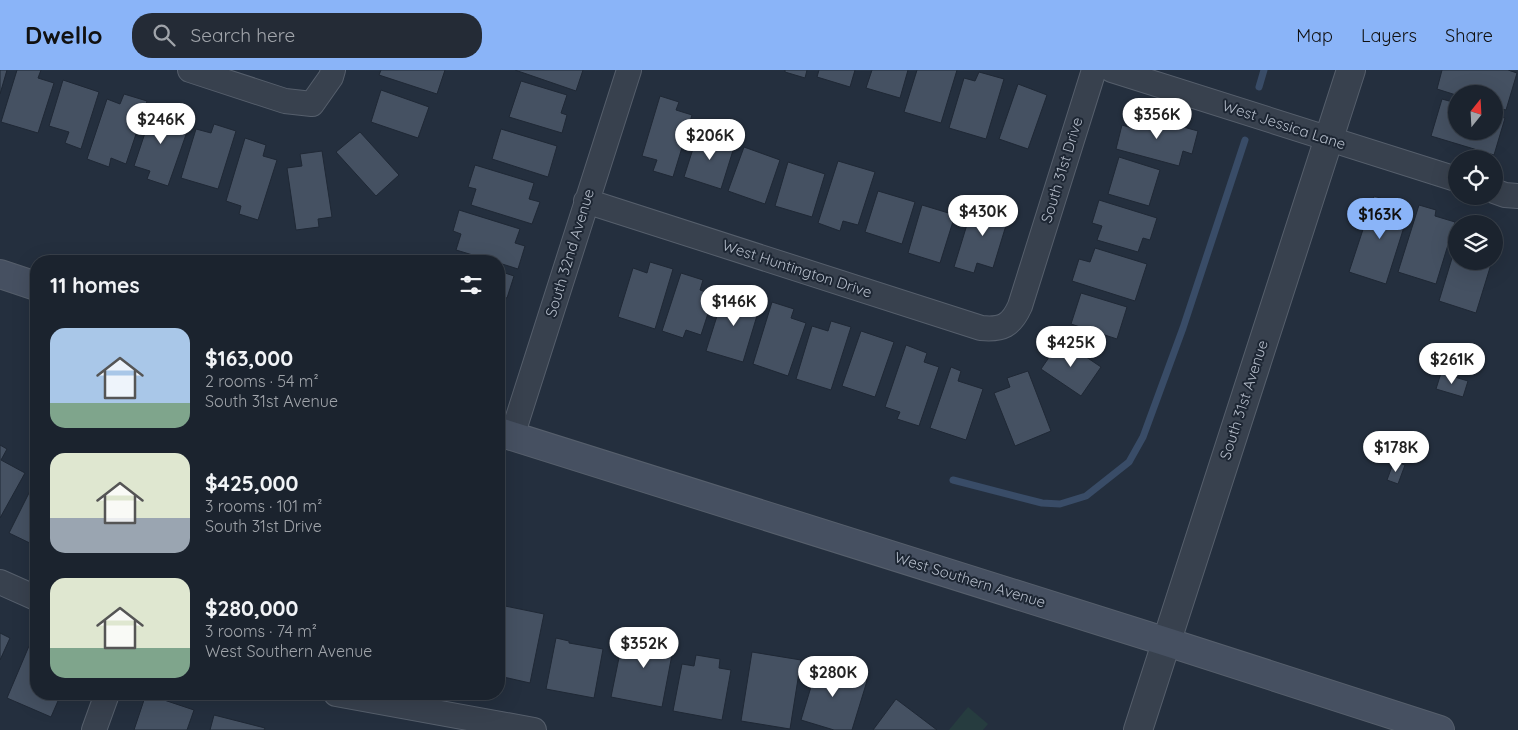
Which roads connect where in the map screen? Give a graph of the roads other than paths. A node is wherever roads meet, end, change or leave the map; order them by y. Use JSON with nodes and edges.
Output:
{"nodes":[{"id":1,"x":190,"y":70,"type":"edge"},
{"id":2,"x":333,"y":70,"type":"edge"},
{"id":3,"x":629,"y":70,"type":"edge"},
{"id":4,"x":1094,"y":70,"type":"edge"},
{"id":5,"x":1112,"y":70,"type":"edge"},
{"id":6,"x":1351,"y":70,"type":"edge"},
{"id":7,"x":1329,"y":138,"type":"junction"},
{"id":8,"x":1448,"y":176,"type":"edge"},
{"id":9,"x":1503,"y":194,"type":"edge"},
{"id":10,"x":1518,"y":196,"type":"edge"},
{"id":11,"x":586,"y":201,"type":"junction"},
{"id":12,"x":0,"y":274,"type":"edge"},
{"id":13,"x":30,"y":284,"type":"edge"},
{"id":14,"x":1008,"y":324,"type":"joint"},
{"id":15,"x":505,"y":434,"type":"edge"},
{"id":16,"x":0,"y":582,"type":"edge"},
{"id":17,"x":30,"y":595,"type":"edge"},
{"id":18,"x":1167,"y":642,"type":"junction"},
{"id":19,"x":105,"y":700,"type":"edge"},
{"id":20,"x":369,"y":700,"type":"edge"},
{"id":21,"x":94,"y":730,"type":"edge"},
{"id":22,"x":534,"y":730,"type":"edge"},
{"id":23,"x":1138,"y":730,"type":"edge"},
{"id":24,"x":1440,"y":730,"type":"edge"}],
"edges":[{"from":1,"to":2,"type":"street"},
{"from":3,"to":11,"type":"street","name":"South 32nd Avenue"},
{"from":4,"to":14,"type":"street","name":"South 31st Drive"},
{"from":5,"to":7,"type":"street","name":"West Jessica Lane"},
{"from":6,"to":7,"type":"street","name":"South 31st Avenue"},
{"from":7,"to":8,"type":"street","name":"West Jessica Lane"},
{"from":7,"to":18,"type":"street","name":"South 31st Avenue"},
{"from":9,"to":10,"type":"street"},
{"from":11,"to":14,"type":"street","name":"West Huntington Drive"},
{"from":11,"to":15,"type":"street","name":"South 32nd Avenue"},
{"from":12,"to":13,"type":"main road"},
{"from":15,"to":18,"type":"main road","name":"West Southern Avenue"},
{"from":16,"to":17,"type":"street"},
{"from":18,"to":23,"type":"street","name":"South 31st Avenue"},
{"from":18,"to":24,"type":"main road","name":"West Southern Avenue"},
{"from":19,"to":21,"type":"street"},
{"from":20,"to":22,"type":"street"}]}
